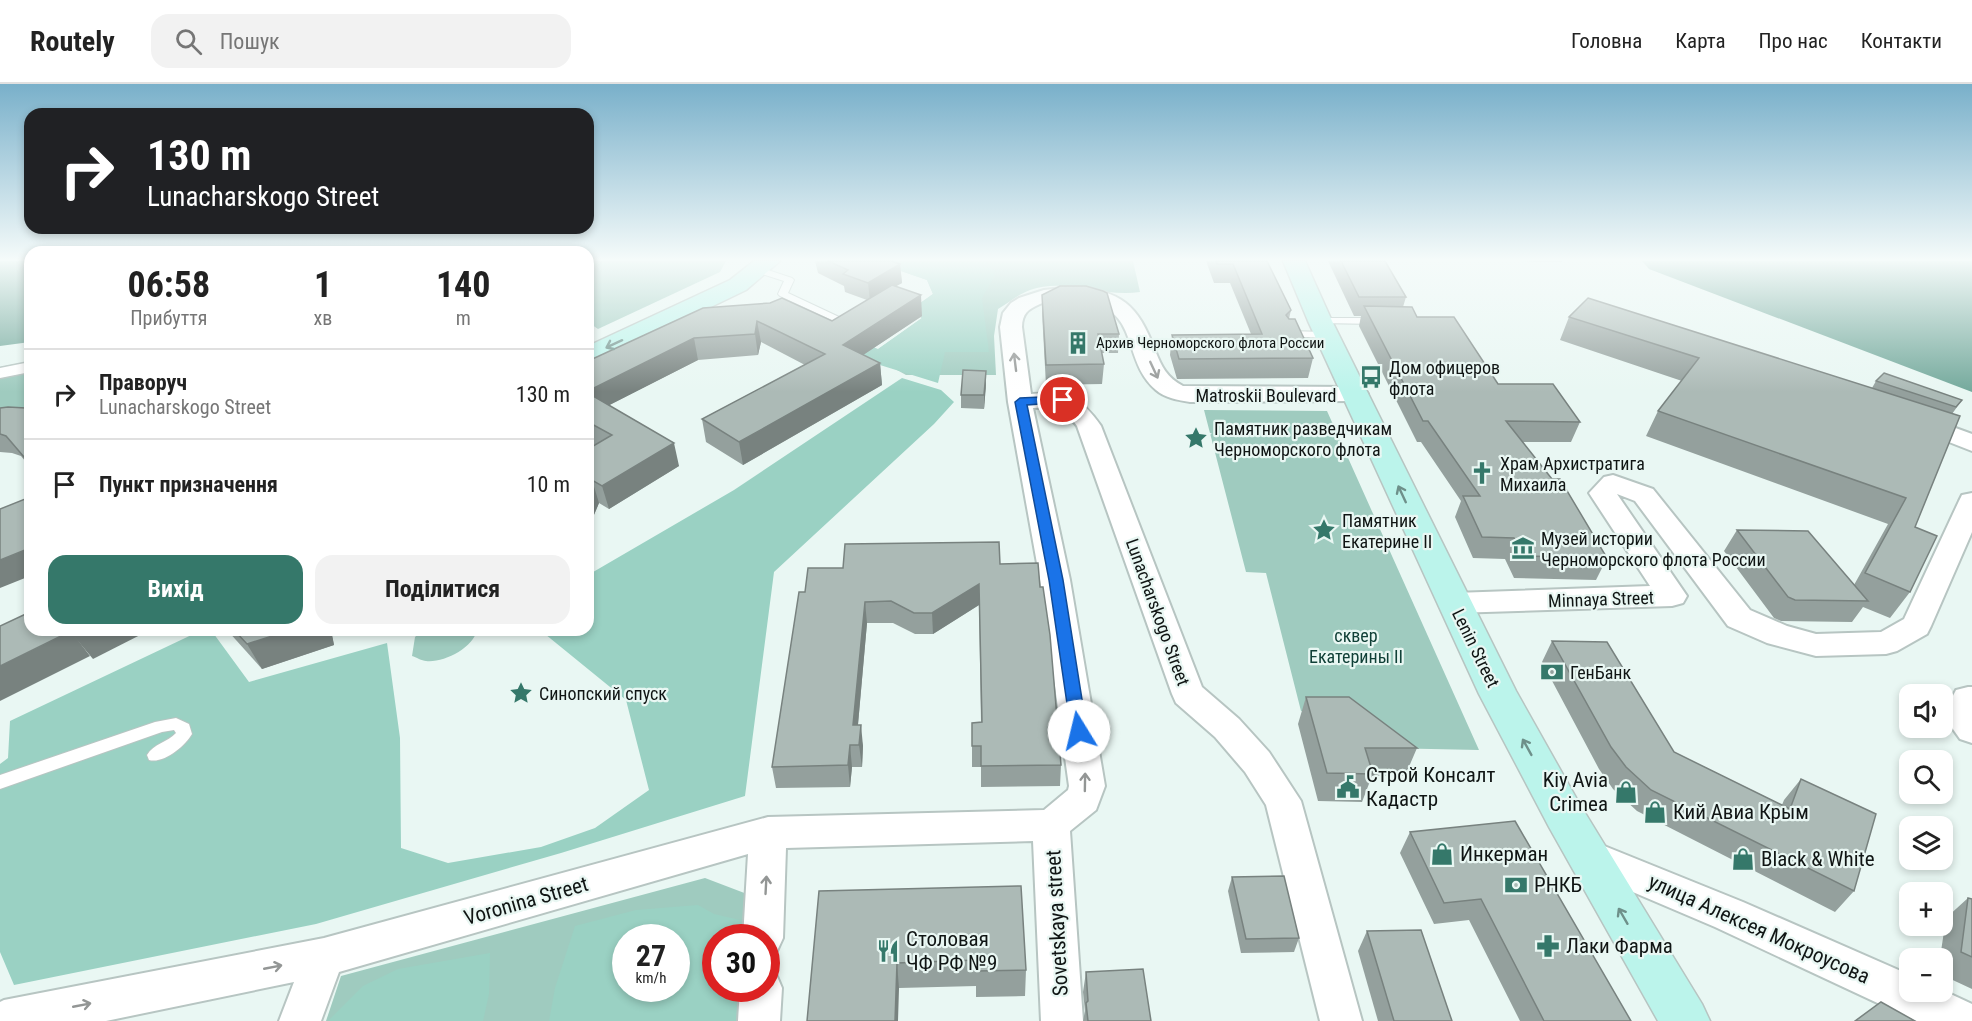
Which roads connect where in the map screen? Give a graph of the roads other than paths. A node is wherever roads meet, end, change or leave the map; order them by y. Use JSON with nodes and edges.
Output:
{"nodes":[{"id":1,"x":696,"y":305,"type":"edge"},
{"id":2,"x":807,"y":305,"type":"edge"},
{"id":3,"x":1024,"y":305,"type":"edge"},
{"id":4,"x":1116,"y":305,"type":"edge"},
{"id":5,"x":1313,"y":305,"type":"edge"},
{"id":6,"x":1387,"y":321,"type":"edge"},
{"id":7,"x":849,"y":324,"type":"edge"},
{"id":8,"x":1323,"y":328,"type":"junction"},
{"id":9,"x":1289,"y":334,"type":"edge"},
{"id":10,"x":594,"y":353,"type":"edge"},
{"id":11,"x":24,"y":368,"type":"edge"},
{"id":12,"x":0,"y":373,"type":"edge"},
{"id":13,"x":1356,"y":394,"type":"junction"},
{"id":14,"x":1020,"y":402,"type":"junction"},
{"id":15,"x":1899,"y":415,"type":"edge"},
{"id":16,"x":1972,"y":443,"type":"edge"},
{"id":17,"x":1972,"y":501,"type":"edge"},
{"id":18,"x":1454,"y":603,"type":"junction"},
{"id":19,"x":1972,"y":699,"type":"edge"},
{"id":20,"x":1972,"y":730,"type":"edge"},
{"id":21,"x":155,"y":754,"type":"dead end"},
{"id":22,"x":0,"y":782,"type":"edge"},
{"id":23,"x":1052,"y":825,"type":"junction"},
{"id":24,"x":768,"y":833,"type":"junction"},
{"id":25,"x":1587,"y":855,"type":"junction"},
{"id":26,"x":764,"y":924,"type":"edge"},
{"id":27,"x":324,"y":957,"type":"junction"},
{"id":28,"x":760,"y":1002,"type":"edge"},
{"id":29,"x":4,"y":1021,"type":"edge"},
{"id":30,"x":300,"y":1021,"type":"edge"},
{"id":31,"x":759,"y":1021,"type":"edge"},
{"id":32,"x":1062,"y":1021,"type":"edge"},
{"id":33,"x":1341,"y":1021,"type":"edge"},
{"id":34,"x":1685,"y":1021,"type":"edge"},
{"id":35,"x":1962,"y":1021,"type":"edge"}],
"edges":[{"from":1,"to":10,"type":"main road","one_way":true},
{"from":2,"to":7,"type":"lane"},
{"from":14,"to":3,"type":"street","name":"Matroskii Boulevard","one_way":true},
{"from":4,"to":13,"type":"street","name":"Matroskii Boulevard","one_way":true},
{"from":5,"to":8,"type":"main road","name":"Lenin Street"},
{"from":6,"to":8,"type":"lane"},
{"from":8,"to":9,"type":"lane"},
{"from":8,"to":13,"type":"main road","name":"Lenin Street"},
{"from":11,"to":12,"type":"street"},
{"from":18,"to":13,"type":"main road","name":"Lenin Street","one_way":true},
{"from":23,"to":14,"type":"street","name":"Matroskii Boulevard","one_way":true},
{"from":14,"to":33,"type":"street","name":"Lunacharskogo Street"},
{"from":15,"to":16,"type":"street"},
{"from":17,"to":18,"type":"street","name":"Minnaya Street"},
{"from":25,"to":18,"type":"main road","name":"Lenin Street","one_way":true},
{"from":19,"to":20,"type":"street"},
{"from":21,"to":22,"type":"lane"},
{"from":23,"to":24,"type":"street","name":"Voronina Street"},
{"from":23,"to":32,"type":"street","name":"Sovetskaya street"},
{"from":26,"to":24,"type":"street","one_way":true},
{"from":24,"to":27,"type":"street","name":"Voronina Street"},
{"from":34,"to":25,"type":"main road","name":"Lenin Street","one_way":true},
{"from":25,"to":35,"type":"street","name":"улица Алексея Мокроусова"},
{"from":29,"to":27,"type":"street","name":"Voronina Street","one_way":true},
{"from":27,"to":30,"type":"street"},
{"from":28,"to":31,"type":"street"}]}
